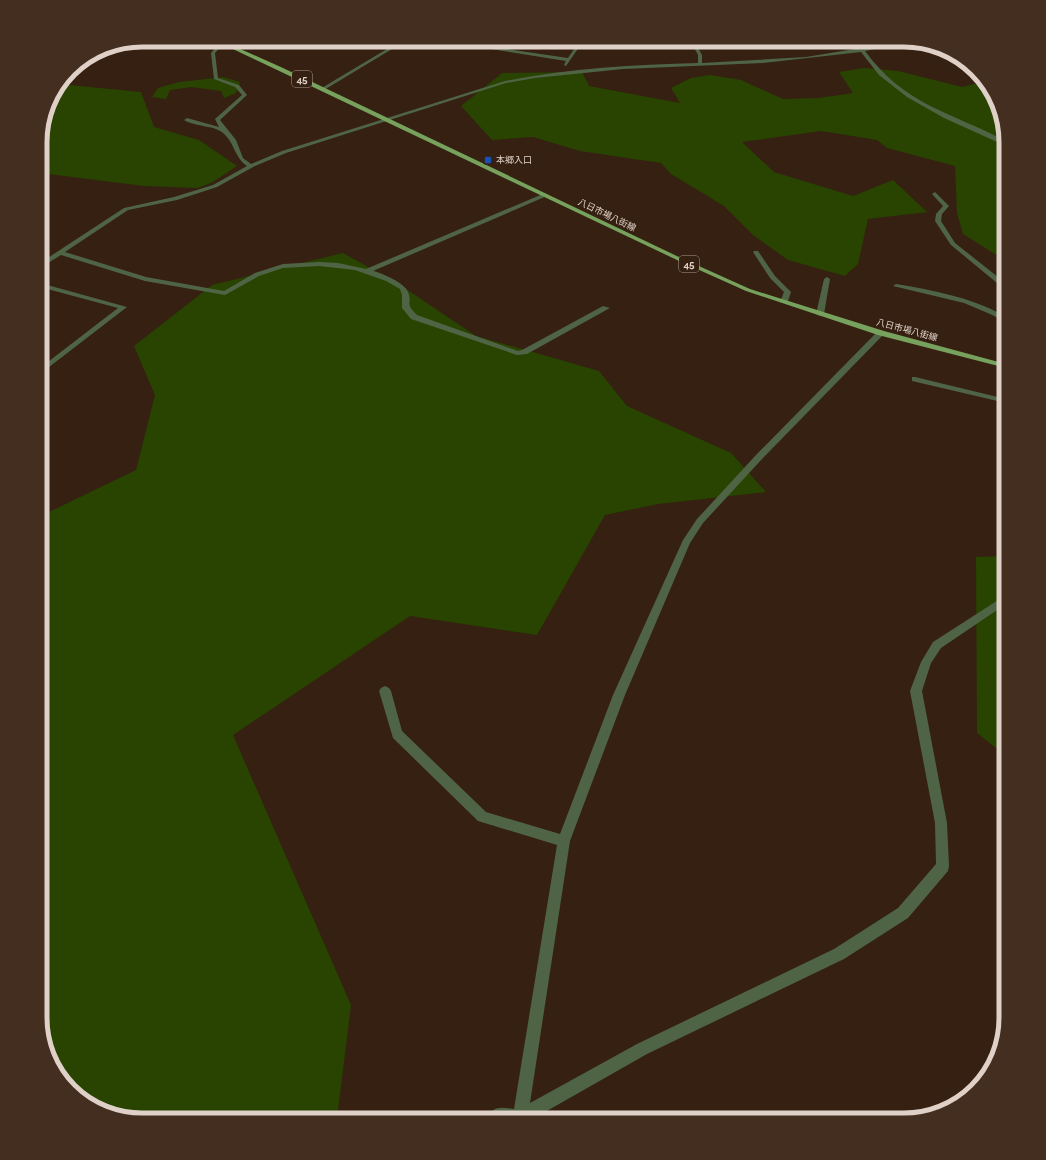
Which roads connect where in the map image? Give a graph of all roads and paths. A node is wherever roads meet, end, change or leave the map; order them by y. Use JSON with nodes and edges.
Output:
{"nodes":[{"id":1,"x":219,"y":47,"type":"edge"},
{"id":2,"x":231,"y":47,"type":"edge"},
{"id":3,"x":393,"y":47,"type":"edge"},
{"id":4,"x":483,"y":47,"type":"edge"},
{"id":5,"x":577,"y":47,"type":"edge"},
{"id":6,"x":696,"y":47,"type":"edge"},
{"id":7,"x":883,"y":47,"type":"edge"},
{"id":8,"x":863,"y":51,"type":"junction"},
{"id":9,"x":569,"y":60,"type":"junction"},
{"id":10,"x":700,"y":64,"type":"junction"},
{"id":11,"x":562,"y":71,"type":"junction"},
{"id":12,"x":322,"y":89,"type":"junction"},
{"id":13,"x":187,"y":120,"type":"dead end"},
{"id":14,"x":388,"y":120,"type":"junction"},
{"id":15,"x":222,"y":130,"type":"junction"},
{"id":16,"x":999,"y":140,"type":"edge"},
{"id":17,"x":250,"y":166,"type":"junction"},
{"id":18,"x":935,"y":194,"type":"dead end"},
{"id":19,"x":545,"y":195,"type":"junction"},
{"id":20,"x":756,"y":252,"type":"dead end"},
{"id":21,"x":60,"y":253,"type":"junction"},
{"id":22,"x":47,"y":261,"type":"edge"},
{"id":23,"x":366,"y":271,"type":"junction"},
{"id":24,"x":827,"y":279,"type":"dead end"},
{"id":25,"x":999,"y":281,"type":"edge"},
{"id":26,"x":896,"y":286,"type":"dead end"},
{"id":27,"x":47,"y":287,"type":"edge"},
{"id":28,"x":784,"y":302,"type":"junction"},
{"id":29,"x":606,"y":308,"type":"dead end"},
{"id":30,"x":820,"y":314,"type":"junction"},
{"id":31,"x":999,"y":315,"type":"edge"},
{"id":32,"x":881,"y":333,"type":"junction"},
{"id":33,"x":999,"y":364,"type":"edge"},
{"id":34,"x":47,"y":367,"type":"edge"},
{"id":35,"x":915,"y":379,"type":"dead end"},
{"id":36,"x":999,"y":399,"type":"edge"},
{"id":37,"x":999,"y":604,"type":"edge"},
{"id":38,"x":384,"y":691,"type":"dead end"},
{"id":39,"x":564,"y":841,"type":"junction"},
{"id":40,"x":522,"y":1113,"type":"edge"},
{"id":41,"x":530,"y":1113,"type":"edge"}],
"edges":[{"from":1,"to":15,"type":"street"},
{"from":2,"to":12,"type":"main road","name":"八日市場八街線","number":"45"},
{"from":3,"to":12,"type":"street"},
{"from":4,"to":9,"type":"street"},
{"from":5,"to":9,"type":"street"},
{"from":6,"to":10,"type":"street"},
{"from":7,"to":8,"type":"street"},
{"from":8,"to":10,"type":"street"},
{"from":8,"to":16,"type":"street"},
{"from":9,"to":11,"type":"street"},
{"from":10,"to":11,"type":"street"},
{"from":11,"to":14,"type":"street"},
{"from":12,"to":14,"type":"main road","name":"八日市場八街線","number":"45"},
{"from":13,"to":15,"type":"street"},
{"from":14,"to":17,"type":"street"},
{"from":14,"to":19,"type":"main road","name":"八日市場八街線","number":"45"},
{"from":15,"to":17,"type":"street"},
{"from":17,"to":21,"type":"street"},
{"from":18,"to":25,"type":"street"},
{"from":19,"to":23,"type":"street"},
{"from":19,"to":28,"type":"main road","name":"八日市場八街線","number":"45"},
{"from":20,"to":28,"type":"street"},
{"from":21,"to":22,"type":"street"},
{"from":21,"to":23,"type":"street"},
{"from":23,"to":29,"type":"street"},
{"from":24,"to":30,"type":"street"},
{"from":26,"to":31,"type":"street"},
{"from":27,"to":34,"type":"street"},
{"from":28,"to":30,"type":"main road","name":"八日市場八街線","number":"45"},
{"from":30,"to":32,"type":"main road","name":"八日市場八街線","number":"45"},
{"from":32,"to":33,"type":"main road","name":"八日市場八街線","number":"45"},
{"from":32,"to":39,"type":"street"},
{"from":35,"to":36,"type":"street"},
{"from":37,"to":41,"type":"street"},
{"from":38,"to":39,"type":"street"},
{"from":39,"to":40,"type":"street"}]}
